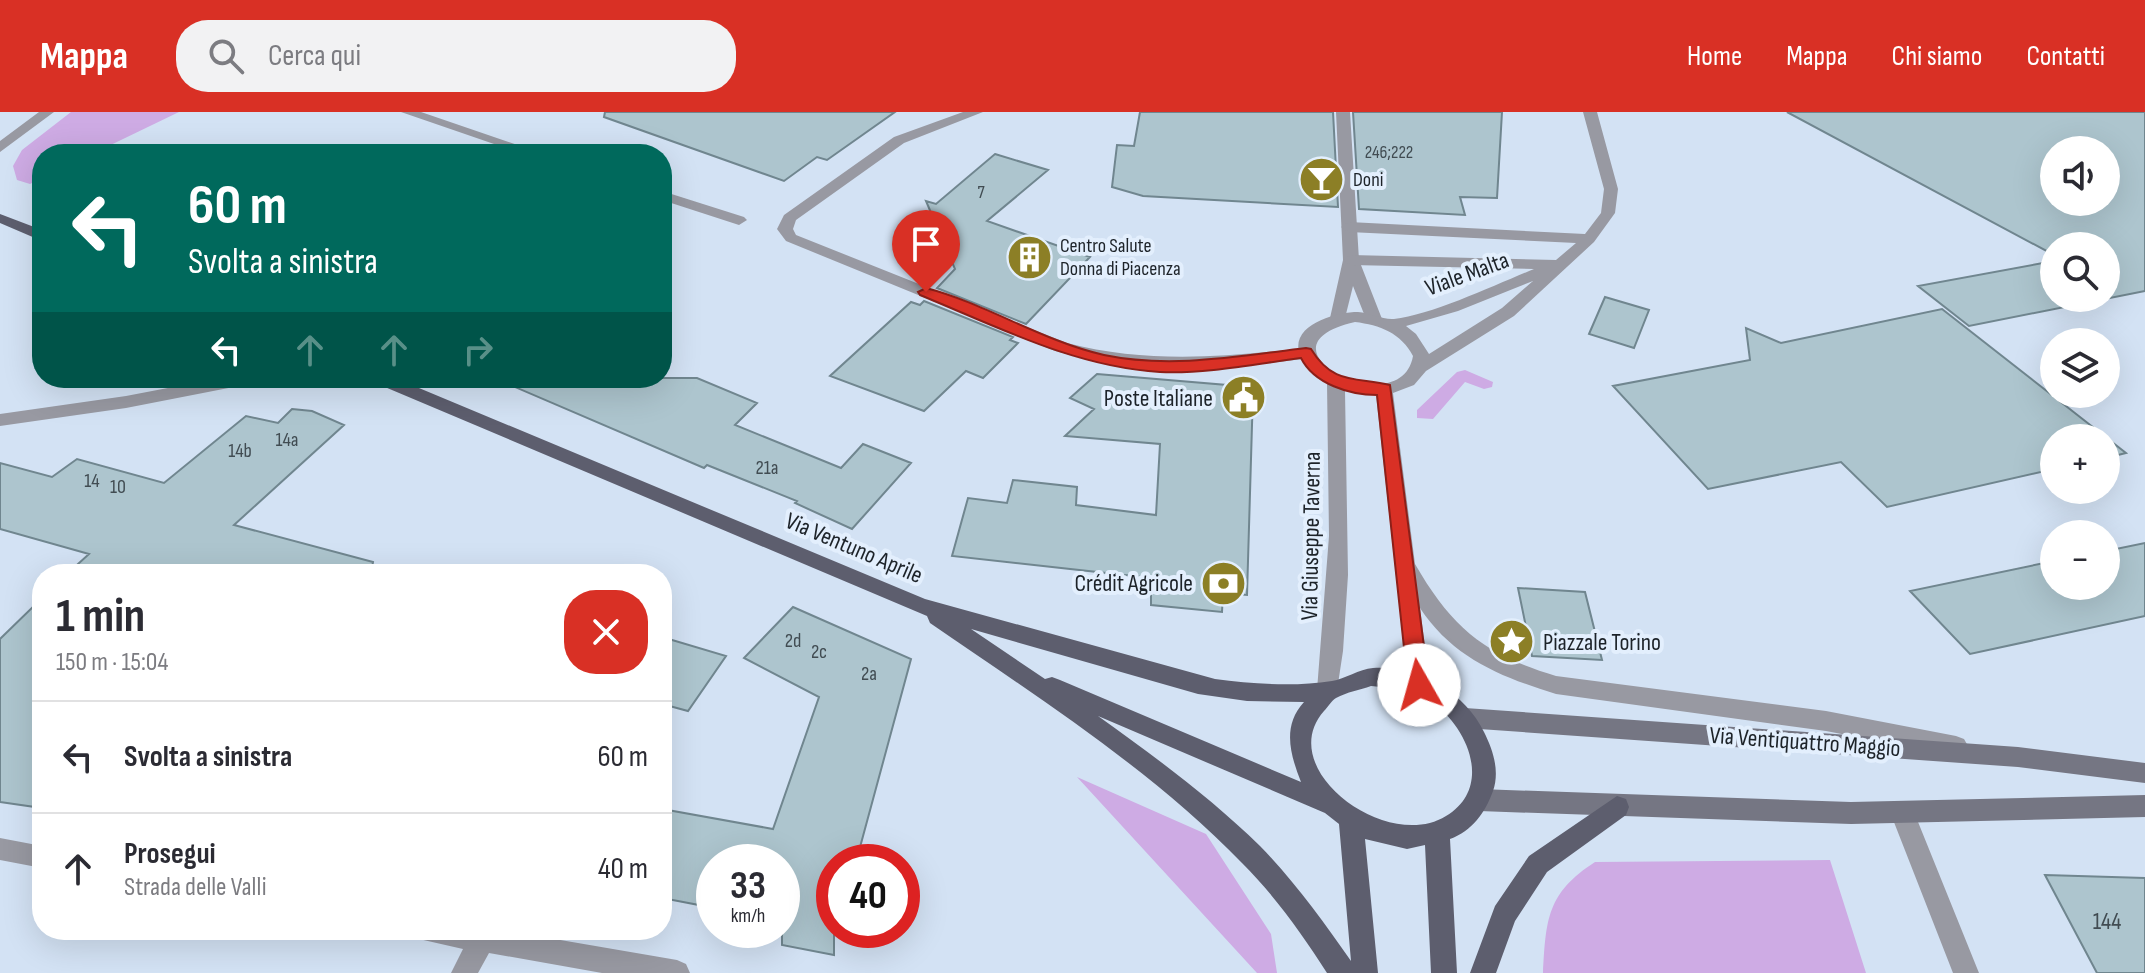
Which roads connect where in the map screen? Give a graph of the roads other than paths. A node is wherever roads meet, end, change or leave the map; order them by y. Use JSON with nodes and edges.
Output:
{"nodes":[{"id":1,"x":408,"y":112,"type":"edge"},
{"id":2,"x":976,"y":112,"type":"edge"},
{"id":3,"x":1343,"y":112,"type":"edge"},
{"id":4,"x":1590,"y":112,"type":"edge"},
{"id":5,"x":46,"y":113,"type":"edge"},
{"id":6,"x":0,"y":129,"type":"edge"},
{"id":7,"x":506,"y":144,"type":"edge"},
{"id":8,"x":0,"y":148,"type":"edge"},
{"id":9,"x":672,"y":198,"type":"edge"},
{"id":10,"x":0,"y":218,"type":"edge"},
{"id":11,"x":739,"y":220,"type":"dead end"},
{"id":12,"x":1349,"y":227,"type":"junction"},
{"id":13,"x":32,"y":232,"type":"edge"},
{"id":14,"x":1589,"y":239,"type":"junction"},
{"id":15,"x":1351,"y":260,"type":"junction"},
{"id":16,"x":1558,"y":265,"type":"junction"},
{"id":17,"x":1338,"y":318,"type":"junction"},
{"id":18,"x":1374,"y":319,"type":"junction"},
{"id":19,"x":1392,"y":325,"type":"junction"},
{"id":20,"x":1306,"y":353,"type":"junction"},
{"id":21,"x":1421,"y":367,"type":"junction"},
{"id":22,"x":1336,"y":382,"type":"junction"},
{"id":23,"x":198,"y":388,"type":"edge"},
{"id":24,"x":403,"y":388,"type":"edge"},
{"id":25,"x":1384,"y":389,"type":"junction"},
{"id":26,"x":0,"y":420,"type":"edge"},
{"id":27,"x":1404,"y":563,"type":"junction"},
{"id":28,"x":920,"y":606,"type":"junction"},
{"id":29,"x":1012,"y":668,"type":"junction"},
{"id":30,"x":1419,"y":685,"type":"junction"},
{"id":31,"x":1328,"y":690,"type":"junction"},
{"id":32,"x":1465,"y":718,"type":"junction"},
{"id":33,"x":2018,"y":757,"type":"junction"},
{"id":34,"x":2145,"y":773,"type":"edge"},
{"id":35,"x":1479,"y":800,"type":"junction"},
{"id":36,"x":1329,"y":806,"type":"junction"},
{"id":37,"x":2145,"y":806,"type":"edge"},
{"id":38,"x":1617,"y":807,"type":"junction"},
{"id":39,"x":1902,"y":812,"type":"junction"},
{"id":40,"x":1351,"y":821,"type":"junction"},
{"id":41,"x":1437,"y":834,"type":"junction"},
{"id":42,"x":0,"y":849,"type":"edge"},
{"id":43,"x":32,"y":855,"type":"edge"},
{"id":44,"x":482,"y":940,"type":"joint"},
{"id":45,"x":464,"y":973,"type":"edge"},
{"id":46,"x":677,"y":973,"type":"edge"},
{"id":47,"x":1343,"y":973,"type":"edge"},
{"id":48,"x":1365,"y":973,"type":"edge"},
{"id":49,"x":1444,"y":973,"type":"edge"},
{"id":50,"x":1483,"y":973,"type":"edge"},
{"id":51,"x":1966,"y":973,"type":"edge"}],
"edges":[{"from":1,"to":7,"type":"street"},
{"from":2,"to":20,"type":"street"},
{"from":3,"to":12,"type":"street"},
{"from":4,"to":14,"type":"street","name":"Viale Malta"},
{"from":5,"to":6,"type":"street"},
{"from":5,"to":8,"type":"street"},
{"from":9,"to":11,"type":"street"},
{"from":10,"to":13,"type":"main road"},
{"from":12,"to":14,"type":"street"},
{"from":12,"to":15,"type":"street"},
{"from":14,"to":16,"type":"street","name":"Viale Malta"},
{"from":15,"to":16,"type":"street"},
{"from":15,"to":17,"type":"street"},
{"from":15,"to":18,"type":"street"},
{"from":16,"to":19,"type":"street","name":"Viale Malta"},
{"from":16,"to":21,"type":"street","name":"Viale Malta"},
{"from":17,"to":18,"type":"street"},
{"from":17,"to":20,"type":"street"},
{"from":18,"to":19,"type":"street"},
{"from":19,"to":21,"type":"street"},
{"from":20,"to":22,"type":"street"},
{"from":21,"to":25,"type":"street"},
{"from":22,"to":25,"type":"street"},
{"from":22,"to":31,"type":"street","name":"Via Giuseppe Taverna"},
{"from":23,"to":26,"type":"street"},
{"from":24,"to":28,"type":"main road","name":"Via Ventuno Aprile"},
{"from":25,"to":27,"type":"street"},
{"from":27,"to":30,"type":"street"},
{"from":27,"to":33,"type":"street"},
{"from":28,"to":29,"type":"main road"},
{"from":28,"to":31,"type":"main road","name":"Via Ventuno Aprile"},
{"from":29,"to":36,"type":"main road"},
{"from":29,"to":47,"type":"main road"},
{"from":30,"to":31,"type":"main road"},
{"from":30,"to":32,"type":"main road"},
{"from":31,"to":36,"type":"main road"},
{"from":32,"to":33,"type":"main road","name":"Via Ventiquattro Maggio"},
{"from":32,"to":35,"type":"main road"},
{"from":33,"to":34,"type":"main road","name":"Via Ventiquattro Maggio"},
{"from":35,"to":38,"type":"main road"},
{"from":35,"to":41,"type":"main road"},
{"from":36,"to":40,"type":"main road"},
{"from":37,"to":39,"type":"main road"},
{"from":38,"to":39,"type":"main road"},
{"from":38,"to":50,"type":"main road"},
{"from":39,"to":51,"type":"street"},
{"from":40,"to":41,"type":"main road"},
{"from":40,"to":48,"type":"main road"},
{"from":41,"to":49,"type":"main road"},
{"from":42,"to":43,"type":"street"},
{"from":44,"to":45,"type":"street"},
{"from":44,"to":46,"type":"street"}]}
